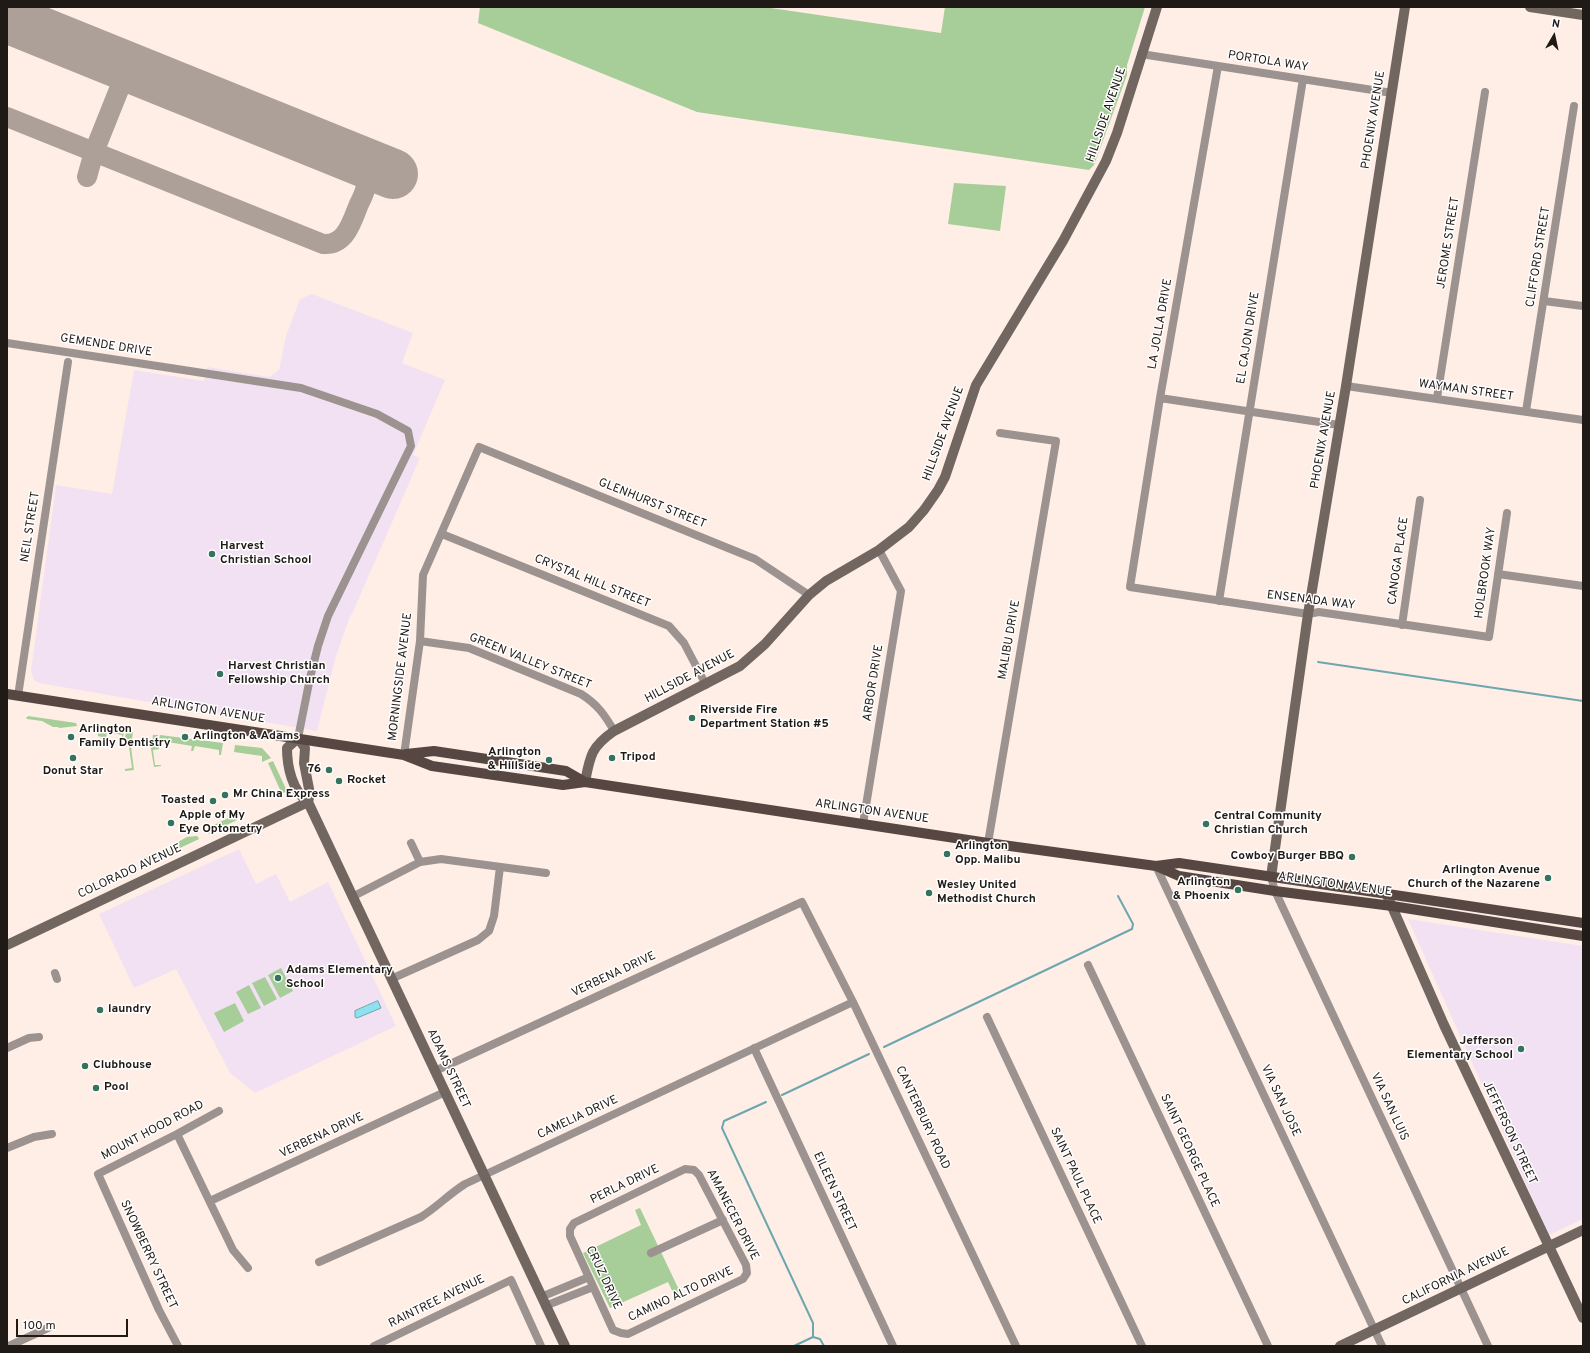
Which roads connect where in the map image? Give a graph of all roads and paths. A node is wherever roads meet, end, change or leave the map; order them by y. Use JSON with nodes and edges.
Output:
{"nodes":[{"id":1,"x":1157,"y":7,"type":"edge"},
{"id":2,"x":1405,"y":7,"type":"edge"},
{"id":3,"x":1530,"y":7,"type":"edge"},
{"id":4,"x":1583,"y":15,"type":"edge"},
{"id":5,"x":1141,"y":54,"type":"junction"},
{"id":6,"x":1218,"y":66,"type":"junction"},
{"id":7,"x":1303,"y":79,"type":"junction"},
{"id":8,"x":1485,"y":92,"type":"dead end"},
{"id":9,"x":1392,"y":93,"type":"junction"},
{"id":10,"x":1574,"y":106,"type":"dead end"},
{"id":11,"x":1544,"y":301,"type":"junction"},
{"id":12,"x":1583,"y":306,"type":"edge"},
{"id":13,"x":7,"y":343,"type":"edge"},
{"id":14,"x":68,"y":362,"type":"dead end"},
{"id":15,"x":1346,"y":386,"type":"junction"},
{"id":16,"x":1160,"y":398,"type":"junction"},
{"id":17,"x":1437,"y":398,"type":"junction"},
{"id":18,"x":1249,"y":412,"type":"junction"},
{"id":19,"x":1526,"y":412,"type":"junction"},
{"id":20,"x":1583,"y":420,"type":"edge"},
{"id":21,"x":1339,"y":425,"type":"junction"},
{"id":22,"x":1000,"y":433,"type":"dead end"},
{"id":23,"x":479,"y":447,"type":"joint"},
{"id":24,"x":1420,"y":500,"type":"dead end"},
{"id":25,"x":1507,"y":513,"type":"dead end"},
{"id":26,"x":442,"y":534,"type":"junction"},
{"id":27,"x":879,"y":550,"type":"junction"},
{"id":28,"x":1498,"y":574,"type":"junction"},
{"id":29,"x":1583,"y":586,"type":"edge"},
{"id":30,"x":1130,"y":587,"type":"joint"},
{"id":31,"x":809,"y":595,"type":"junction"},
{"id":32,"x":1219,"y":600,"type":"junction"},
{"id":33,"x":1308,"y":614,"type":"junction"},
{"id":34,"x":1402,"y":625,"type":"junction"},
{"id":35,"x":1489,"y":637,"type":"joint"},
{"id":36,"x":420,"y":641,"type":"junction"},
{"id":37,"x":706,"y":685,"type":"junction"},
{"id":38,"x":7,"y":694,"type":"edge"},
{"id":39,"x":18,"y":696,"type":"junction"},
{"id":40,"x":614,"y":731,"type":"junction"},
{"id":41,"x":298,"y":738,"type":"junction"},
{"id":42,"x":404,"y":755,"type":"junction"},
{"id":43,"x":585,"y":782,"type":"junction"},
{"id":44,"x":308,"y":802,"type":"junction"},
{"id":45,"x":863,"y":824,"type":"junction"},
{"id":46,"x":411,"y":843,"type":"dead end"},
{"id":47,"x":988,"y":843,"type":"junction"},
{"id":48,"x":420,"y":862,"type":"junction"},
{"id":49,"x":1156,"y":866,"type":"junction"},
{"id":50,"x":500,"y":867,"type":"junction"},
{"id":51,"x":546,"y":873,"type":"dead end"},
{"id":52,"x":1271,"y":877,"type":"junction"},
{"id":53,"x":1275,"y":890,"type":"junction"},
{"id":54,"x":1386,"y":893,"type":"junction"},
{"id":55,"x":352,"y":897,"type":"junction"},
{"id":56,"x":802,"y":902,"type":"joint"},
{"id":57,"x":1392,"y":906,"type":"junction"},
{"id":58,"x":1417,"y":910,"type":"junction"},
{"id":59,"x":1583,"y":923,"type":"edge"},
{"id":60,"x":1400,"y":924,"type":"junction"},
{"id":61,"x":1583,"y":936,"type":"edge"},
{"id":62,"x":7,"y":945,"type":"edge"},
{"id":63,"x":1088,"y":965,"type":"dead end"},
{"id":64,"x":391,"y":979,"type":"junction"},
{"id":65,"x":853,"y":1002,"type":"junction"},
{"id":66,"x":987,"y":1016,"type":"dead end"},
{"id":67,"x":38,"y":1037,"type":"dead end"},
{"id":68,"x":7,"y":1048,"type":"edge"},
{"id":69,"x":754,"y":1048,"type":"junction"},
{"id":70,"x":435,"y":1071,"type":"junction"},
{"id":71,"x":445,"y":1092,"type":"junction"},
{"id":72,"x":219,"y":1111,"type":"dead end"},
{"id":73,"x":52,"y":1134,"type":"dead end"},
{"id":74,"x":177,"y":1134,"type":"junction"},
{"id":75,"x":7,"y":1148,"type":"edge"},
{"id":76,"x":694,"y":1170,"type":"joint"},
{"id":77,"x":98,"y":1174,"type":"joint"},
{"id":78,"x":483,"y":1176,"type":"junction"},
{"id":79,"x":210,"y":1201,"type":"junction"},
{"id":80,"x":723,"y":1220,"type":"junction"},
{"id":81,"x":570,"y":1229,"type":"joint"},
{"id":82,"x":1583,"y":1230,"type":"edge"},
{"id":83,"x":1548,"y":1247,"type":"junction"},
{"id":84,"x":651,"y":1253,"type":"dead end"},
{"id":85,"x":319,"y":1262,"type":"dead end"},
{"id":86,"x":248,"y":1268,"type":"dead end"},
{"id":87,"x":747,"y":1273,"type":"joint"},
{"id":88,"x":589,"y":1277,"type":"junction"},
{"id":89,"x":593,"y":1286,"type":"junction"},
{"id":90,"x":1461,"y":1290,"type":"junction"},
{"id":91,"x":543,"y":1302,"type":"junction"},
{"id":92,"x":1583,"y":1318,"type":"edge"},
{"id":93,"x":50,"y":1327,"type":"dead end"},
{"id":94,"x":1375,"y":1330,"type":"junction"},
{"id":95,"x":621,"y":1333,"type":"joint"},
{"id":96,"x":9,"y":1346,"type":"edge"},
{"id":97,"x":178,"y":1346,"type":"edge"},
{"id":98,"x":374,"y":1346,"type":"edge"},
{"id":99,"x":541,"y":1346,"type":"edge"},
{"id":100,"x":565,"y":1346,"type":"edge"},
{"id":101,"x":893,"y":1346,"type":"edge"},
{"id":102,"x":1016,"y":1346,"type":"edge"},
{"id":103,"x":1142,"y":1346,"type":"edge"},
{"id":104,"x":1268,"y":1346,"type":"edge"},
{"id":105,"x":1340,"y":1346,"type":"edge"},
{"id":106,"x":1382,"y":1346,"type":"edge"},
{"id":107,"x":1488,"y":1346,"type":"edge"}],
"edges":[{"from":1,"to":5,"type":"street","name":"HILLSIDE AVENUE"},
{"from":2,"to":9,"type":"street","name":"PHOENIX AVENUE"},
{"from":3,"to":4,"type":"street"},
{"from":5,"to":6,"type":"street","name":"PORTOLA WAY"},
{"from":5,"to":27,"type":"street","name":"HILLSIDE AVENUE"},
{"from":6,"to":7,"type":"street","name":"PORTOLA WAY"},
{"from":6,"to":16,"type":"street","name":"LA JOLLA DRIVE"},
{"from":7,"to":9,"type":"street","name":"PORTOLA WAY"},
{"from":7,"to":18,"type":"street","name":"EL CAJON DRIVE"},
{"from":8,"to":17,"type":"street","name":"JEROME STREET"},
{"from":9,"to":15,"type":"street","name":"PHOENIX AVENUE"},
{"from":10,"to":11,"type":"street","name":"CLIFFORD STREET"},
{"from":11,"to":12,"type":"street"},
{"from":11,"to":19,"type":"street","name":"CLIFFORD STREET"},
{"from":13,"to":41,"type":"street","name":"GEMENDE DRIVE"},
{"from":14,"to":39,"type":"street","name":"NEIL STREET"},
{"from":15,"to":17,"type":"street","name":"WAYMAN STREET"},
{"from":15,"to":21,"type":"street","name":"PHOENIX AVENUE"},
{"from":16,"to":18,"type":"street"},
{"from":16,"to":30,"type":"street","name":"LA JOLLA DRIVE"},
{"from":17,"to":19,"type":"street","name":"WAYMAN STREET"},
{"from":18,"to":21,"type":"street"},
{"from":18,"to":32,"type":"street","name":"EL CAJON DRIVE"},
{"from":19,"to":20,"type":"street","name":"WAYMAN STREET"},
{"from":21,"to":33,"type":"street","name":"PHOENIX AVENUE"},
{"from":22,"to":47,"type":"street","name":"MALIBU DRIVE"},
{"from":23,"to":26,"type":"street","name":"MORNINGSIDE AVENUE"},
{"from":23,"to":31,"type":"street","name":"GLENHURST STREET"},
{"from":24,"to":34,"type":"street","name":"CANOGA PLACE"},
{"from":25,"to":28,"type":"street","name":"HOLBROOK WAY"},
{"from":26,"to":36,"type":"street","name":"MORNINGSIDE AVENUE"},
{"from":26,"to":37,"type":"street","name":"CRYSTAL HILL STREET"},
{"from":27,"to":31,"type":"street","name":"HILLSIDE AVENUE"},
{"from":27,"to":45,"type":"street","name":"ARBOR DRIVE"},
{"from":28,"to":29,"type":"street"},
{"from":28,"to":35,"type":"street","name":"HOLBROOK WAY"},
{"from":30,"to":32,"type":"street","name":"ENSENADA WAY"},
{"from":31,"to":37,"type":"street","name":"HILLSIDE AVENUE"},
{"from":32,"to":33,"type":"street","name":"ENSENADA WAY"},
{"from":33,"to":34,"type":"street","name":"ENSENADA WAY"},
{"from":33,"to":52,"type":"street","name":"PHOENIX AVENUE"},
{"from":34,"to":35,"type":"street","name":"ENSENADA WAY"},
{"from":36,"to":40,"type":"street","name":"GREEN VALLEY STREET"},
{"from":36,"to":42,"type":"street","name":"MORNINGSIDE AVENUE"},
{"from":37,"to":40,"type":"street","name":"HILLSIDE AVENUE"},
{"from":38,"to":39,"type":"main road","name":"ARLINGTON AVENUE"},
{"from":39,"to":41,"type":"main road","name":"ARLINGTON AVENUE"},
{"from":40,"to":43,"type":"street","name":"HILLSIDE AVENUE"},
{"from":41,"to":42,"type":"main road","name":"ARLINGTON AVENUE"},
{"from":41,"to":44,"type":"street","name":"ADAMS STREET"},
{"from":41,"to":44,"type":"street","name":"ADAMS STREET"},
{"from":42,"to":43,"type":"main road","name":"ARLINGTON AVENUE"},
{"from":42,"to":43,"type":"main road","name":"ARLINGTON AVENUE"},
{"from":43,"to":45,"type":"main road","name":"ARLINGTON AVENUE"},
{"from":44,"to":55,"type":"street","name":"ADAMS STREET"},
{"from":44,"to":62,"type":"street","name":"COLORADO AVENUE"},
{"from":45,"to":47,"type":"main road","name":"ARLINGTON AVENUE"},
{"from":46,"to":48,"type":"street"},
{"from":47,"to":49,"type":"main road","name":"ARLINGTON AVENUE"},
{"from":48,"to":50,"type":"street"},
{"from":48,"to":55,"type":"street"},
{"from":49,"to":52,"type":"main road","name":"ARLINGTON AVENUE"},
{"from":49,"to":53,"type":"main road","name":"ARLINGTON AVENUE"},
{"from":49,"to":94,"type":"street","name":"VIA SAN JOSE"},
{"from":50,"to":51,"type":"street"},
{"from":50,"to":64,"type":"street"},
{"from":52,"to":53,"type":"street","name":"VIA SAN LUIS"},
{"from":52,"to":54,"type":"main road","name":"ARLINGTON AVENUE"},
{"from":53,"to":57,"type":"main road","name":"ARLINGTON AVENUE"},
{"from":53,"to":90,"type":"street","name":"VIA SAN LUIS"},
{"from":54,"to":57,"type":"street","name":"JEFFERSON STREET"},
{"from":54,"to":59,"type":"main road","name":"ARLINGTON AVENUE"},
{"from":55,"to":64,"type":"street","name":"ADAMS STREET"},
{"from":56,"to":65,"type":"street","name":"CANTERBURY ROAD"},
{"from":56,"to":70,"type":"street","name":"VERBENA DRIVE"},
{"from":57,"to":58,"type":"main road","name":"ARLINGTON AVENUE"},
{"from":57,"to":60,"type":"street","name":"JEFFERSON STREET"},
{"from":58,"to":60,"type":"street"},
{"from":58,"to":61,"type":"main road","name":"ARLINGTON AVENUE"},
{"from":60,"to":83,"type":"street","name":"JEFFERSON STREET"},
{"from":63,"to":104,"type":"street","name":"SAINT GEORGE PLACE"},
{"from":64,"to":70,"type":"street","name":"ADAMS STREET"},
{"from":65,"to":69,"type":"street","name":"CAMELIA DRIVE"},
{"from":65,"to":102,"type":"street","name":"CANTERBURY ROAD"},
{"from":66,"to":103,"type":"street","name":"SAINT PAUL PLACE"},
{"from":67,"to":68,"type":"street"},
{"from":69,"to":78,"type":"street","name":"CAMELIA DRIVE"},
{"from":69,"to":101,"type":"street","name":"EILEEN STREET"},
{"from":70,"to":71,"type":"street","name":"ADAMS STREET"},
{"from":71,"to":78,"type":"street","name":"ADAMS STREET"},
{"from":71,"to":79,"type":"street","name":"VERBENA DRIVE"},
{"from":72,"to":74,"type":"street","name":"MOUNT HOOD ROAD"},
{"from":73,"to":75,"type":"street"},
{"from":74,"to":77,"type":"street","name":"MOUNT HOOD ROAD"},
{"from":74,"to":79,"type":"street"},
{"from":76,"to":80,"type":"street","name":"AMANECER DRIVE"},
{"from":76,"to":81,"type":"street","name":"PERLA DRIVE"},
{"from":77,"to":97,"type":"street","name":"SNOWBERRY STREET"},
{"from":78,"to":85,"type":"street","name":"CAMELIA DRIVE"},
{"from":78,"to":91,"type":"street","name":"ADAMS STREET"},
{"from":79,"to":86,"type":"street"},
{"from":80,"to":84,"type":"street"},
{"from":80,"to":87,"type":"street","name":"AMANECER DRIVE"},
{"from":81,"to":88,"type":"street","name":"CRUZ DRIVE"},
{"from":82,"to":83,"type":"street","name":"CALIFORNIA AVENUE"},
{"from":83,"to":90,"type":"street","name":"CALIFORNIA AVENUE"},
{"from":83,"to":92,"type":"street","name":"JEFFERSON STREET"},
{"from":87,"to":95,"type":"street","name":"CAMINO ALTO DRIVE"},
{"from":88,"to":89,"type":"street","name":"CRUZ DRIVE"},
{"from":88,"to":91,"type":"street"},
{"from":89,"to":91,"type":"street"},
{"from":89,"to":95,"type":"street","name":"CRUZ DRIVE"},
{"from":90,"to":94,"type":"street","name":"CALIFORNIA AVENUE"},
{"from":90,"to":107,"type":"street","name":"VIA SAN LUIS"},
{"from":91,"to":100,"type":"street","name":"ADAMS STREET"},
{"from":93,"to":96,"type":"street"},
{"from":94,"to":105,"type":"street","name":"CALIFORNIA AVENUE"},
{"from":94,"to":106,"type":"street","name":"VIA SAN JOSE"},
{"from":98,"to":99,"type":"street","name":"RAINTREE AVENUE"}]}
